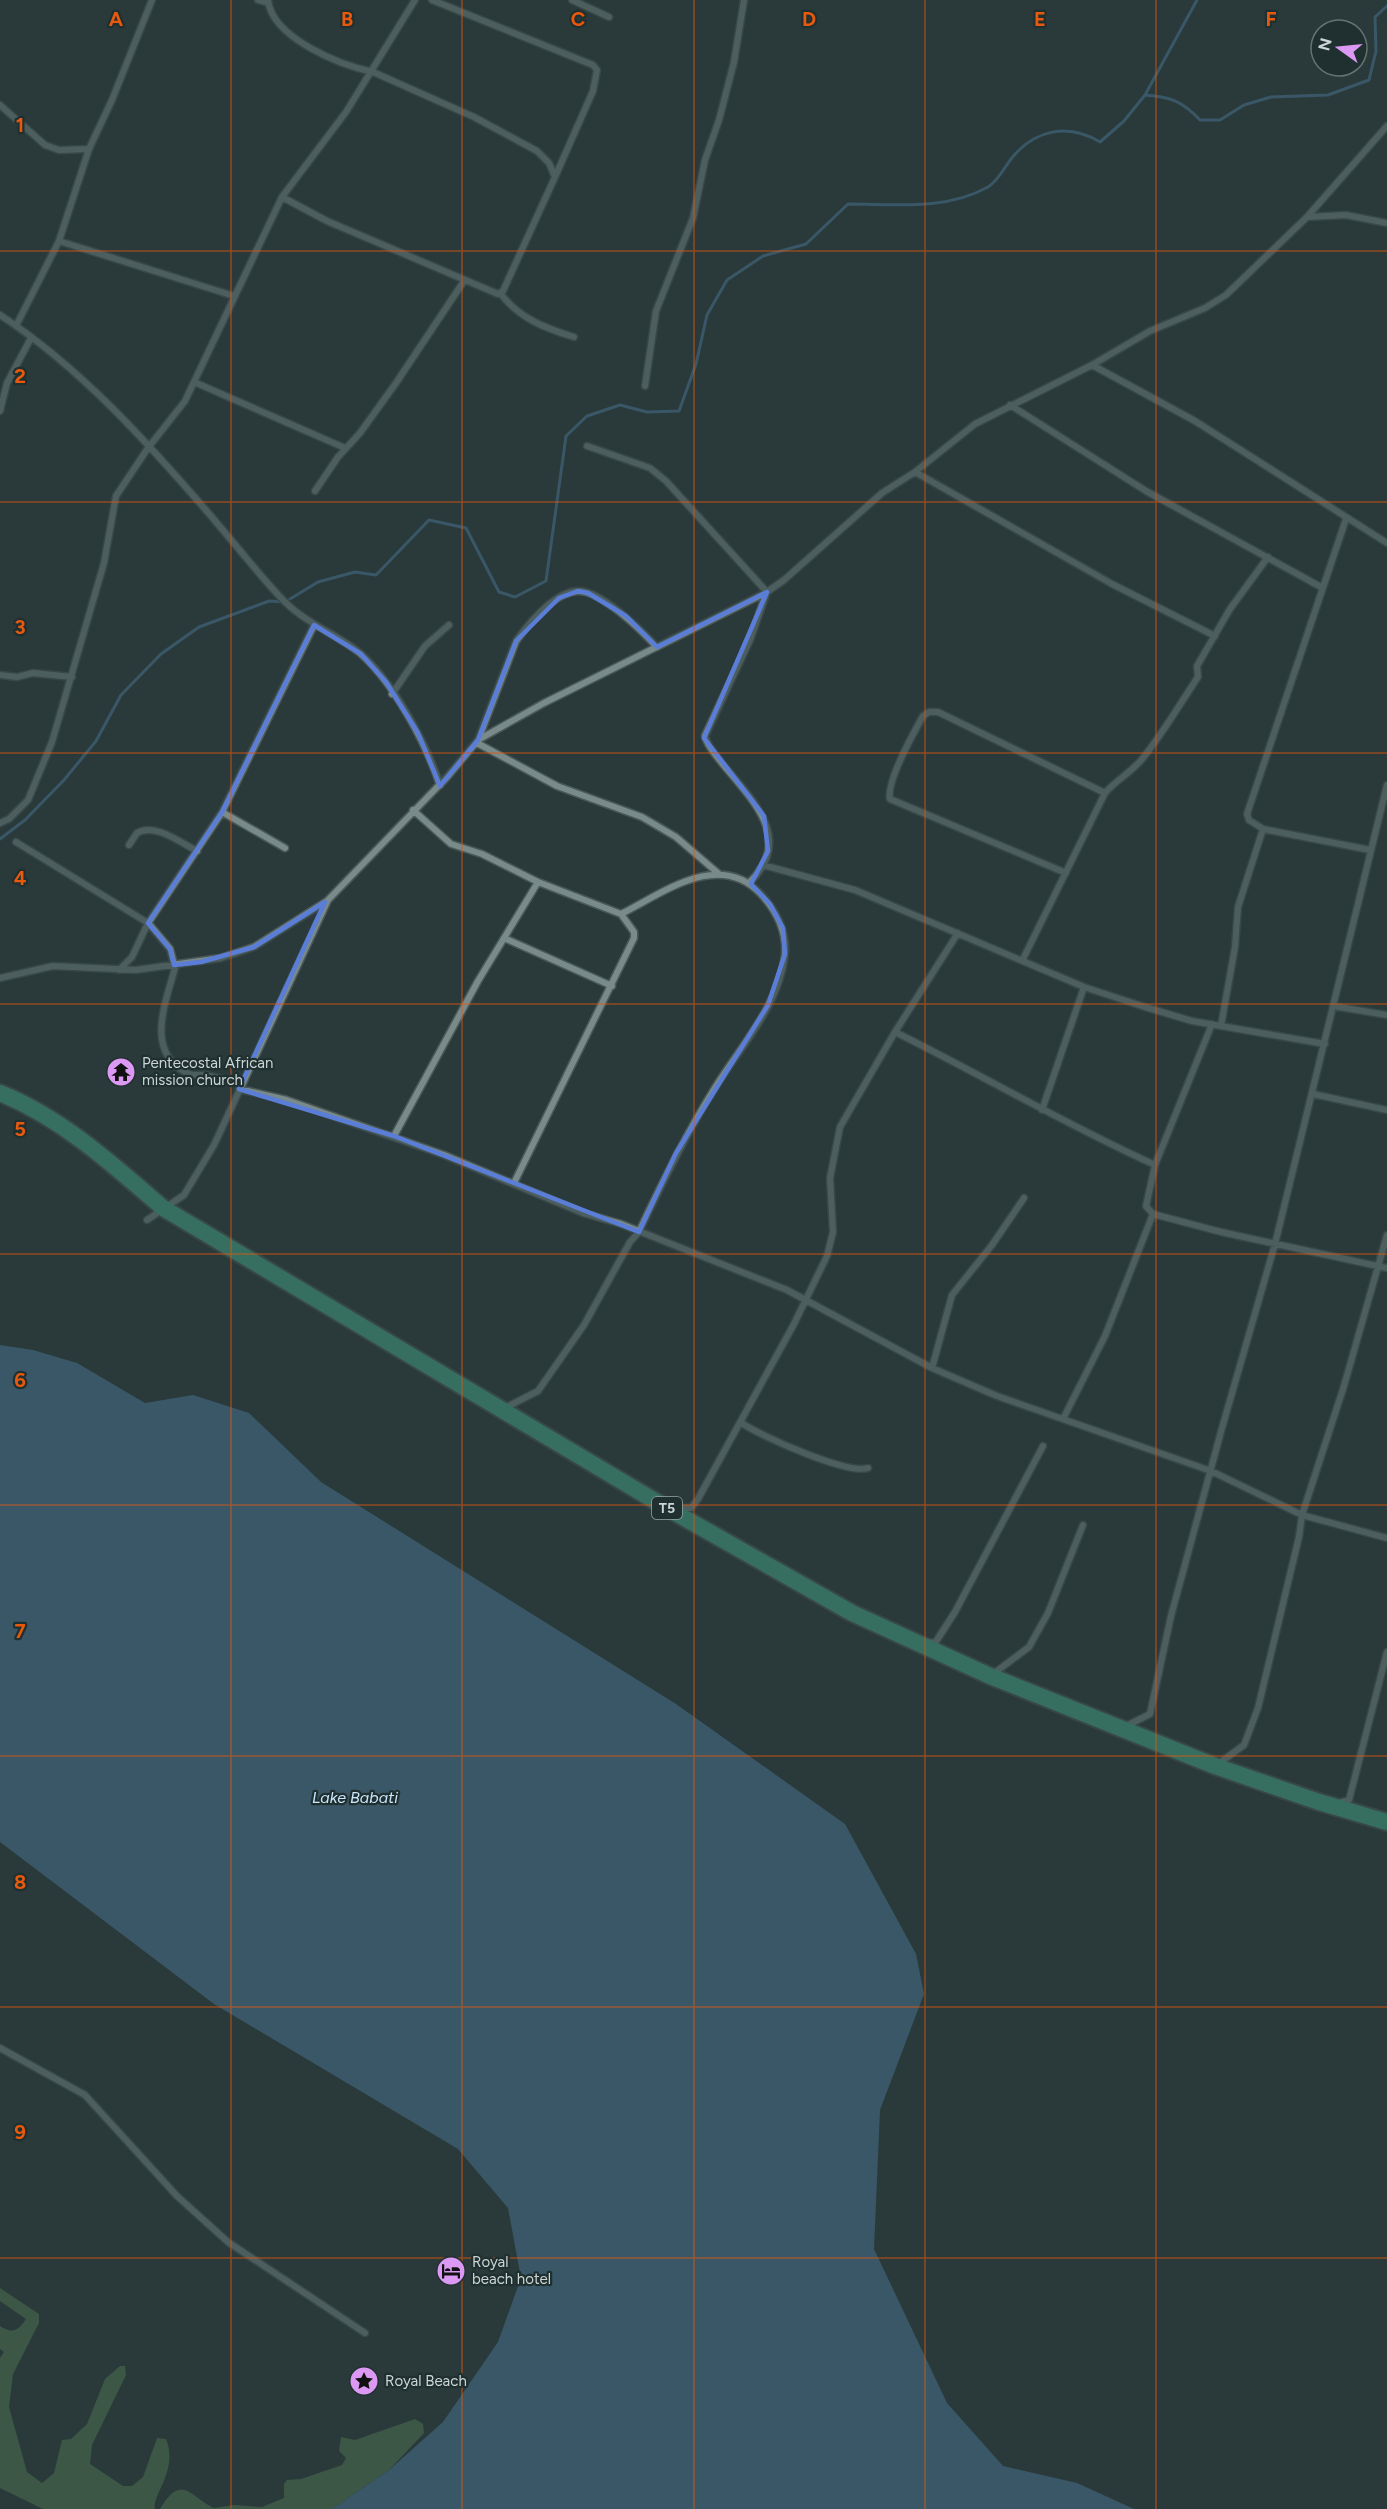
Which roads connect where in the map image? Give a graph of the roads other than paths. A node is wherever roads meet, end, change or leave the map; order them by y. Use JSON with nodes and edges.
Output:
{"nodes":[{"id":1,"x":152,"y":0,"type":"edge"},
{"id":2,"x":258,"y":0,"type":"edge"},
{"id":3,"x":415,"y":0,"type":"edge"},
{"id":4,"x":432,"y":0,"type":"edge"},
{"id":5,"x":572,"y":0,"type":"edge"},
{"id":6,"x":744,"y":0,"type":"edge"},
{"id":7,"x":268,"y":1,"type":"edge"},
{"id":8,"x":609,"y":17,"type":"dead end"},
{"id":9,"x":373,"y":72,"type":"junction"},
{"id":10,"x":0,"y":105,"type":"edge"},
{"id":11,"x":1387,"y":126,"type":"edge"},
{"id":12,"x":89,"y":149,"type":"junction"},
{"id":13,"x":555,"y":177,"type":"junction"},
{"id":14,"x":282,"y":197,"type":"junction"},
{"id":15,"x":1307,"y":217,"type":"junction"},
{"id":16,"x":1387,"y":223,"type":"edge"},
{"id":17,"x":59,"y":242,"type":"junction"},
{"id":18,"x":464,"y":281,"type":"junction"},
{"id":19,"x":500,"y":293,"type":"junction"},
{"id":20,"x":234,"y":296,"type":"junction"},
{"id":21,"x":0,"y":315,"type":"edge"},
{"id":22,"x":16,"y":326,"type":"junction"},
{"id":23,"x":574,"y":337,"type":"dead end"},
{"id":24,"x":31,"y":338,"type":"junction"},
{"id":25,"x":1092,"y":365,"type":"junction"},
{"id":26,"x":194,"y":382,"type":"junction"},
{"id":27,"x":645,"y":386,"type":"dead end"},
{"id":28,"x":1010,"y":405,"type":"junction"},
{"id":29,"x":0,"y":411,"type":"edge"},
{"id":30,"x":586,"y":446,"type":"dead end"},
{"id":31,"x":148,"y":448,"type":"junction"},
{"id":32,"x":345,"y":448,"type":"junction"},
{"id":33,"x":915,"y":472,"type":"junction"},
{"id":34,"x":315,"y":491,"type":"dead end"},
{"id":35,"x":1346,"y":519,"type":"junction"},
{"id":36,"x":1387,"y":543,"type":"edge"},
{"id":37,"x":1268,"y":557,"type":"junction"},
{"id":38,"x":1321,"y":587,"type":"junction"},
{"id":39,"x":767,"y":592,"type":"junction"},
{"id":40,"x":314,"y":625,"type":"junction"},
{"id":41,"x":449,"y":625,"type":"dead end"},
{"id":42,"x":1215,"y":636,"type":"junction"},
{"id":43,"x":657,"y":647,"type":"junction"},
{"id":44,"x":0,"y":675,"type":"edge"},
{"id":45,"x":72,"y":677,"type":"junction"},
{"id":46,"x":393,"y":694,"type":"junction"},
{"id":47,"x":477,"y":742,"type":"junction"},
{"id":48,"x":440,"y":785,"type":"junction"},
{"id":49,"x":1387,"y":785,"type":"edge"},
{"id":50,"x":1105,"y":794,"type":"junction"},
{"id":51,"x":413,"y":810,"type":"junction"},
{"id":52,"x":222,"y":812,"type":"junction"},
{"id":53,"x":0,"y":823,"type":"edge"},
{"id":54,"x":1263,"y":829,"type":"junction"},
{"id":55,"x":16,"y":842,"type":"dead end"},
{"id":56,"x":129,"y":845,"type":"dead end"},
{"id":57,"x":285,"y":848,"type":"dead end"},
{"id":58,"x":1370,"y":850,"type":"junction"},
{"id":59,"x":197,"y":851,"type":"junction"},
{"id":60,"x":763,"y":865,"type":"junction"},
{"id":61,"x":1066,"y":873,"type":"junction"},
{"id":62,"x":719,"y":874,"type":"junction"},
{"id":63,"x":538,"y":882,"type":"junction"},
{"id":64,"x":750,"y":882,"type":"junction"},
{"id":65,"x":328,"y":900,"type":"junction"},
{"id":66,"x":621,"y":915,"type":"junction"},
{"id":67,"x":148,"y":923,"type":"junction"},
{"id":68,"x":958,"y":933,"type":"junction"},
{"id":69,"x":504,"y":938,"type":"junction"},
{"id":70,"x":1023,"y":959,"type":"junction"},
{"id":71,"x":175,"y":965,"type":"junction"},
{"id":72,"x":119,"y":970,"type":"junction"},
{"id":73,"x":0,"y":978,"type":"edge"},
{"id":74,"x":612,"y":986,"type":"junction"},
{"id":75,"x":1084,"y":987,"type":"junction"},
{"id":76,"x":1334,"y":1006,"type":"junction"},
{"id":77,"x":1387,"y":1015,"type":"edge"},
{"id":78,"x":1212,"y":1024,"type":"junction"},
{"id":79,"x":1221,"y":1026,"type":"junction"},
{"id":80,"x":895,"y":1032,"type":"junction"},
{"id":81,"x":1325,"y":1044,"type":"junction"},
{"id":82,"x":240,"y":1087,"type":"junction"},
{"id":83,"x":0,"y":1093,"type":"edge"},
{"id":84,"x":1313,"y":1094,"type":"junction"},
{"id":85,"x":1042,"y":1110,"type":"junction"},
{"id":86,"x":1387,"y":1110,"type":"edge"},
{"id":87,"x":394,"y":1136,"type":"junction"},
{"id":88,"x":1155,"y":1165,"type":"junction"},
{"id":89,"x":514,"y":1184,"type":"junction"},
{"id":90,"x":1024,"y":1198,"type":"dead end"},
{"id":91,"x":162,"y":1208,"type":"junction"},
{"id":92,"x":1153,"y":1214,"type":"junction"},
{"id":93,"x":147,"y":1220,"type":"dead end"},
{"id":94,"x":639,"y":1232,"type":"junction"},
{"id":95,"x":1387,"y":1235,"type":"edge"},
{"id":96,"x":1275,"y":1244,"type":"junction"},
{"id":97,"x":1379,"y":1266,"type":"junction"},
{"id":98,"x":1387,"y":1268,"type":"edge"},
{"id":99,"x":806,"y":1299,"type":"junction"},
{"id":100,"x":932,"y":1368,"type":"junction"},
{"id":101,"x":502,"y":1410,"type":"junction"},
{"id":102,"x":1063,"y":1419,"type":"junction"},
{"id":103,"x":741,"y":1422,"type":"junction"},
{"id":104,"x":1042,"y":1446,"type":"dead end"},
{"id":105,"x":868,"y":1468,"type":"dead end"},
{"id":106,"x":1211,"y":1471,"type":"junction"},
{"id":107,"x":665,"y":1508,"type":"junction"},
{"id":108,"x":1302,"y":1515,"type":"junction"},
{"id":109,"x":1083,"y":1525,"type":"dead end"},
{"id":110,"x":1387,"y":1538,"type":"edge"},
{"id":111,"x":909,"y":1640,"type":"junction"},
{"id":112,"x":1387,"y":1652,"type":"edge"},
{"id":113,"x":990,"y":1676,"type":"junction"},
{"id":114,"x":1121,"y":1729,"type":"junction"},
{"id":115,"x":1215,"y":1766,"type":"junction"},
{"id":116,"x":1330,"y":1805,"type":"junction"},
{"id":117,"x":1387,"y":1822,"type":"edge"},
{"id":118,"x":0,"y":2048,"type":"edge"},
{"id":119,"x":365,"y":2333,"type":"dead end"}],
"edges":[{"from":1,"to":12,"type":"street"},
{"from":2,"to":7,"type":"street"},
{"from":3,"to":9,"type":"street"},
{"from":4,"to":13,"type":"street"},
{"from":5,"to":8,"type":"street"},
{"from":6,"to":27,"type":"street"},
{"from":7,"to":9,"type":"street"},
{"from":9,"to":13,"type":"street"},
{"from":9,"to":14,"type":"street"},
{"from":10,"to":12,"type":"street"},
{"from":11,"to":15,"type":"street"},
{"from":12,"to":17,"type":"street"},
{"from":13,"to":19,"type":"street"},
{"from":14,"to":18,"type":"street"},
{"from":14,"to":20,"type":"street"},
{"from":15,"to":16,"type":"street"},
{"from":15,"to":25,"type":"street"},
{"from":17,"to":20,"type":"street"},
{"from":17,"to":22,"type":"street"},
{"from":18,"to":19,"type":"street"},
{"from":18,"to":32,"type":"street"},
{"from":19,"to":23,"type":"street"},
{"from":20,"to":26,"type":"street"},
{"from":21,"to":22,"type":"street"},
{"from":22,"to":24,"type":"street"},
{"from":24,"to":29,"type":"street"},
{"from":24,"to":31,"type":"street"},
{"from":25,"to":28,"type":"street"},
{"from":25,"to":35,"type":"street"},
{"from":26,"to":31,"type":"street"},
{"from":26,"to":32,"type":"street"},
{"from":28,"to":33,"type":"street"},
{"from":28,"to":37,"type":"street"},
{"from":30,"to":39,"type":"street"},
{"from":31,"to":40,"type":"street"},
{"from":31,"to":45,"type":"street"},
{"from":32,"to":34,"type":"street"},
{"from":33,"to":39,"type":"street"},
{"from":33,"to":42,"type":"street"},
{"from":35,"to":36,"type":"street"},
{"from":35,"to":38,"type":"street"},
{"from":37,"to":38,"type":"street"},
{"from":37,"to":42,"type":"street"},
{"from":38,"to":54,"type":"street"},
{"from":39,"to":43,"type":"street"},
{"from":39,"to":60,"type":"street"},
{"from":40,"to":46,"type":"street"},
{"from":40,"to":52,"type":"street"},
{"from":41,"to":46,"type":"street"},
{"from":42,"to":50,"type":"street"},
{"from":43,"to":47,"type":"street"},
{"from":43,"to":47,"type":"street"},
{"from":44,"to":45,"type":"street"},
{"from":45,"to":53,"type":"street"},
{"from":46,"to":48,"type":"street"},
{"from":47,"to":48,"type":"street"},
{"from":47,"to":62,"type":"street"},
{"from":48,"to":51,"type":"street"},
{"from":49,"to":58,"type":"street"},
{"from":50,"to":61,"type":"street"},
{"from":50,"to":61,"type":"street"},
{"from":51,"to":63,"type":"street"},
{"from":51,"to":65,"type":"street"},
{"from":52,"to":57,"type":"street"},
{"from":52,"to":59,"type":"street"},
{"from":54,"to":58,"type":"street"},
{"from":54,"to":79,"type":"street"},
{"from":55,"to":67,"type":"street"},
{"from":56,"to":59,"type":"street"},
{"from":58,"to":76,"type":"street"},
{"from":59,"to":67,"type":"street"},
{"from":60,"to":64,"type":"street"},
{"from":60,"to":68,"type":"street"},
{"from":61,"to":70,"type":"street"},
{"from":62,"to":64,"type":"street"},
{"from":62,"to":66,"type":"street"},
{"from":63,"to":66,"type":"street"},
{"from":63,"to":69,"type":"street"},
{"from":64,"to":94,"type":"street"},
{"from":65,"to":71,"type":"street"},
{"from":65,"to":82,"type":"street"},
{"from":66,"to":74,"type":"street"},
{"from":67,"to":71,"type":"street"},
{"from":67,"to":72,"type":"street"},
{"from":68,"to":70,"type":"street"},
{"from":68,"to":80,"type":"street"},
{"from":69,"to":74,"type":"street"},
{"from":69,"to":87,"type":"street"},
{"from":70,"to":75,"type":"street"},
{"from":71,"to":72,"type":"street"},
{"from":71,"to":82,"type":"street"},
{"from":72,"to":73,"type":"street"},
{"from":74,"to":89,"type":"street"},
{"from":75,"to":78,"type":"street"},
{"from":75,"to":85,"type":"street"},
{"from":76,"to":77,"type":"street"},
{"from":76,"to":81,"type":"street"},
{"from":78,"to":79,"type":"street"},
{"from":78,"to":88,"type":"street"},
{"from":79,"to":81,"type":"street"},
{"from":80,"to":85,"type":"street"},
{"from":80,"to":99,"type":"street"},
{"from":81,"to":84,"type":"street"},
{"from":82,"to":87,"type":"street"},
{"from":82,"to":91,"type":"street"},
{"from":83,"to":91,"type":"highway","number":"T5"},
{"from":84,"to":86,"type":"street"},
{"from":84,"to":96,"type":"street"},
{"from":85,"to":88,"type":"street"},
{"from":87,"to":89,"type":"street"},
{"from":88,"to":92,"type":"street"},
{"from":89,"to":94,"type":"street"},
{"from":90,"to":100,"type":"street"},
{"from":91,"to":93,"type":"street"},
{"from":91,"to":101,"type":"highway","number":"T5"},
{"from":92,"to":96,"type":"street"},
{"from":92,"to":102,"type":"street"},
{"from":94,"to":99,"type":"street"},
{"from":94,"to":101,"type":"street"},
{"from":95,"to":97,"type":"street"},
{"from":96,"to":97,"type":"street"},
{"from":96,"to":106,"type":"street"},
{"from":97,"to":98,"type":"street"},
{"from":97,"to":108,"type":"street"},
{"from":99,"to":100,"type":"street"},
{"from":99,"to":103,"type":"street"},
{"from":100,"to":102,"type":"street"},
{"from":101,"to":107,"type":"highway","number":"T5"},
{"from":102,"to":106,"type":"street"},
{"from":103,"to":105,"type":"street"},
{"from":103,"to":107,"type":"street"},
{"from":104,"to":111,"type":"street"},
{"from":106,"to":108,"type":"street"},
{"from":106,"to":114,"type":"street"},
{"from":107,"to":111,"type":"highway","number":"T5"},
{"from":108,"to":110,"type":"street"},
{"from":108,"to":115,"type":"street"},
{"from":109,"to":113,"type":"street"},
{"from":111,"to":113,"type":"highway","number":"T5"},
{"from":112,"to":116,"type":"street"},
{"from":113,"to":114,"type":"highway","number":"T5"},
{"from":114,"to":115,"type":"highway","number":"T5"},
{"from":115,"to":116,"type":"highway","number":"T5"},
{"from":116,"to":117,"type":"highway","number":"T5"},
{"from":118,"to":119,"type":"street"}]}
